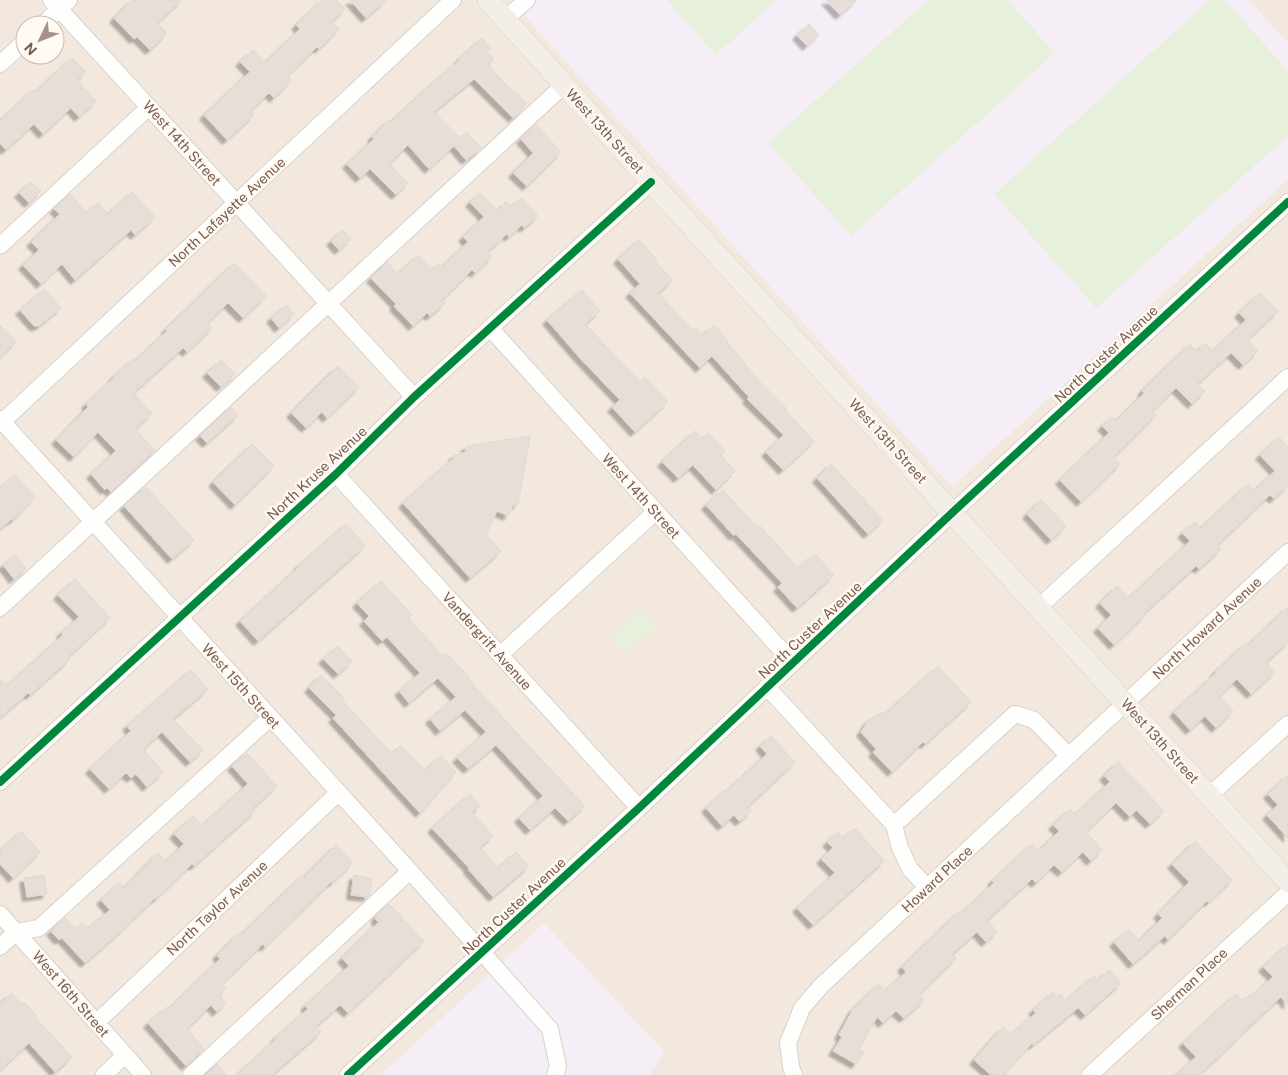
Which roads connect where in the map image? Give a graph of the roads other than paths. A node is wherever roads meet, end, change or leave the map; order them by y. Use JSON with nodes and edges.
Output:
{"nodes":[{"id":1,"x":452,"y":0,"type":"edge"},
{"id":2,"x":488,"y":0,"type":"edge"},
{"id":3,"x":527,"y":0,"type":"edge"},
{"id":4,"x":60,"y":3,"type":"edge"},
{"id":5,"x":50,"y":15,"type":"edge"},
{"id":6,"x":505,"y":20,"type":"junction"},
{"id":7,"x":15,"y":50,"type":"edge"},
{"id":8,"x":0,"y":64,"type":"edge"},
{"id":9,"x":564,"y":85,"type":"junction"},
{"id":10,"x":149,"y":107,"type":"junction"},
{"id":11,"x":651,"y":182,"type":"junction"},
{"id":12,"x":1288,"y":202,"type":"edge"},
{"id":13,"x":237,"y":203,"type":"junction"},
{"id":14,"x":0,"y":246,"type":"edge"},
{"id":15,"x":329,"y":304,"type":"junction"},
{"id":16,"x":490,"y":328,"type":"junction"},
{"id":17,"x":1288,"y":376,"type":"edge"},
{"id":18,"x":414,"y":397,"type":"junction"},
{"id":19,"x":1,"y":422,"type":"edge"},
{"id":20,"x":336,"y":474,"type":"junction"},
{"id":21,"x":655,"y":512,"type":"junction"},
{"id":22,"x":953,"y":512,"type":"junction"},
{"id":23,"x":93,"y":522,"type":"junction"},
{"id":24,"x":1288,"y":552,"type":"edge"},
{"id":25,"x":0,"y":608,"type":"edge"},
{"id":26,"x":1039,"y":608,"type":"junction"},
{"id":27,"x":179,"y":618,"type":"junction"},
{"id":28,"x":500,"y":655,"type":"junction"},
{"id":29,"x":792,"y":663,"type":"junction"},
{"id":30,"x":767,"y":687,"type":"junction"},
{"id":31,"x":1126,"y":703,"type":"junction"},
{"id":32,"x":270,"y":718,"type":"junction"},
{"id":33,"x":1288,"y":724,"type":"edge"},
{"id":34,"x":1069,"y":756,"type":"junction"},
{"id":35,"x":0,"y":782,"type":"edge"},
{"id":36,"x":338,"y":793,"type":"junction"},
{"id":37,"x":1210,"y":795,"type":"junction"},
{"id":38,"x":639,"y":808,"type":"junction"},
{"id":39,"x":894,"y":825,"type":"junction"},
{"id":40,"x":410,"y":871,"type":"junction"},
{"id":41,"x":1288,"y":882,"type":"edge"},
{"id":42,"x":927,"y":887,"type":"junction"},
{"id":43,"x":1288,"y":893,"type":"edge"},
{"id":44,"x":0,"y":914,"type":"edge"},
{"id":45,"x":16,"y":932,"type":"junction"},
{"id":46,"x":0,"y":947,"type":"edge"},
{"id":47,"x":482,"y":953,"type":"junction"},
{"id":48,"x":96,"y":1023,"type":"junction"},
{"id":49,"x":125,"y":1055,"type":"junction"},
{"id":50,"x":104,"y":1075,"type":"edge"},
{"id":51,"x":142,"y":1075,"type":"edge"},
{"id":52,"x":191,"y":1075,"type":"edge"},
{"id":53,"x":348,"y":1075,"type":"edge"},
{"id":54,"x":555,"y":1075,"type":"edge"},
{"id":55,"x":794,"y":1075,"type":"edge"},
{"id":56,"x":1090,"y":1075,"type":"edge"}],
"edges":[{"from":1,"to":13,"type":"street","name":"North Lafayette Avenue"},
{"from":2,"to":6,"type":"main road","name":"West 13th Street"},
{"from":3,"to":6,"type":"street"},
{"from":4,"to":5,"type":"street"},
{"from":4,"to":10,"type":"street","name":"West 14th Street"},
{"from":6,"to":9,"type":"main road","name":"West 13th Street"},
{"from":7,"to":8,"type":"street"},
{"from":9,"to":11,"type":"main road","name":"West 13th Street"},
{"from":9,"to":15,"type":"street"},
{"from":10,"to":13,"type":"street","name":"West 14th Street"},
{"from":10,"to":14,"type":"street"},
{"from":11,"to":16,"type":"street","name":"North Kruse Avenue"},
{"from":11,"to":22,"type":"main road","name":"West 13th Street"},
{"from":12,"to":22,"type":"street","name":"North Custer Avenue"},
{"from":13,"to":15,"type":"street","name":"West 14th Street"},
{"from":13,"to":19,"type":"street","name":"North Lafayette Avenue"},
{"from":15,"to":18,"type":"street","name":"West 14th Street"},
{"from":15,"to":23,"type":"street"},
{"from":16,"to":18,"type":"street","name":"North Kruse Avenue"},
{"from":16,"to":21,"type":"street","name":"West 14th Street"},
{"from":17,"to":26,"type":"street"},
{"from":18,"to":20,"type":"street","name":"North Kruse Avenue"},
{"from":19,"to":23,"type":"street","name":"West 15th Street"},
{"from":20,"to":27,"type":"street","name":"North Kruse Avenue"},
{"from":20,"to":28,"type":"street","name":"Vandergrift Avenue"},
{"from":21,"to":28,"type":"street"},
{"from":21,"to":29,"type":"street","name":"West 14th Street"},
{"from":22,"to":26,"type":"main road","name":"West 13th Street"},
{"from":22,"to":29,"type":"street","name":"North Custer Avenue"},
{"from":23,"to":25,"type":"street"},
{"from":23,"to":27,"type":"street","name":"West 15th Street"},
{"from":24,"to":31,"type":"street","name":"North Howard Avenue"},
{"from":26,"to":31,"type":"main road","name":"West 13th Street"},
{"from":27,"to":32,"type":"street","name":"West 15th Street"},
{"from":27,"to":35,"type":"street","name":"North Kruse Avenue"},
{"from":28,"to":38,"type":"street","name":"Vandergrift Avenue"},
{"from":29,"to":30,"type":"street","name":"North Custer Avenue"},
{"from":30,"to":38,"type":"street","name":"North Custer Avenue"},
{"from":30,"to":39,"type":"street"},
{"from":31,"to":34,"type":"street","name":"Howard Place"},
{"from":31,"to":37,"type":"main road","name":"West 13th Street"},
{"from":32,"to":36,"type":"street","name":"West 15th Street"},
{"from":32,"to":45,"type":"street"},
{"from":33,"to":37,"type":"street"},
{"from":34,"to":39,"type":"street"},
{"from":34,"to":42,"type":"street","name":"Howard Place"},
{"from":36,"to":40,"type":"street","name":"West 15th Street"},
{"from":36,"to":48,"type":"street","name":"North Taylor Avenue"},
{"from":37,"to":41,"type":"main road","name":"West 13th Street"},
{"from":38,"to":47,"type":"street","name":"North Custer Avenue"},
{"from":39,"to":42,"type":"street"},
{"from":40,"to":47,"type":"street","name":"West 15th Street"},
{"from":40,"to":52,"type":"street"},
{"from":42,"to":55,"type":"street","name":"Howard Place"},
{"from":43,"to":56,"type":"street","name":"Sherman Place"},
{"from":44,"to":45,"type":"street","name":"West 16th Street"},
{"from":45,"to":46,"type":"street"},
{"from":45,"to":48,"type":"street","name":"West 16th Street"},
{"from":47,"to":53,"type":"street","name":"North Custer Avenue"},
{"from":47,"to":54,"type":"street","name":"West 15th Street"},
{"from":48,"to":49,"type":"street","name":"West 16th Street"},
{"from":49,"to":50,"type":"street"},
{"from":49,"to":51,"type":"street","name":"West 16th Street"}]}
